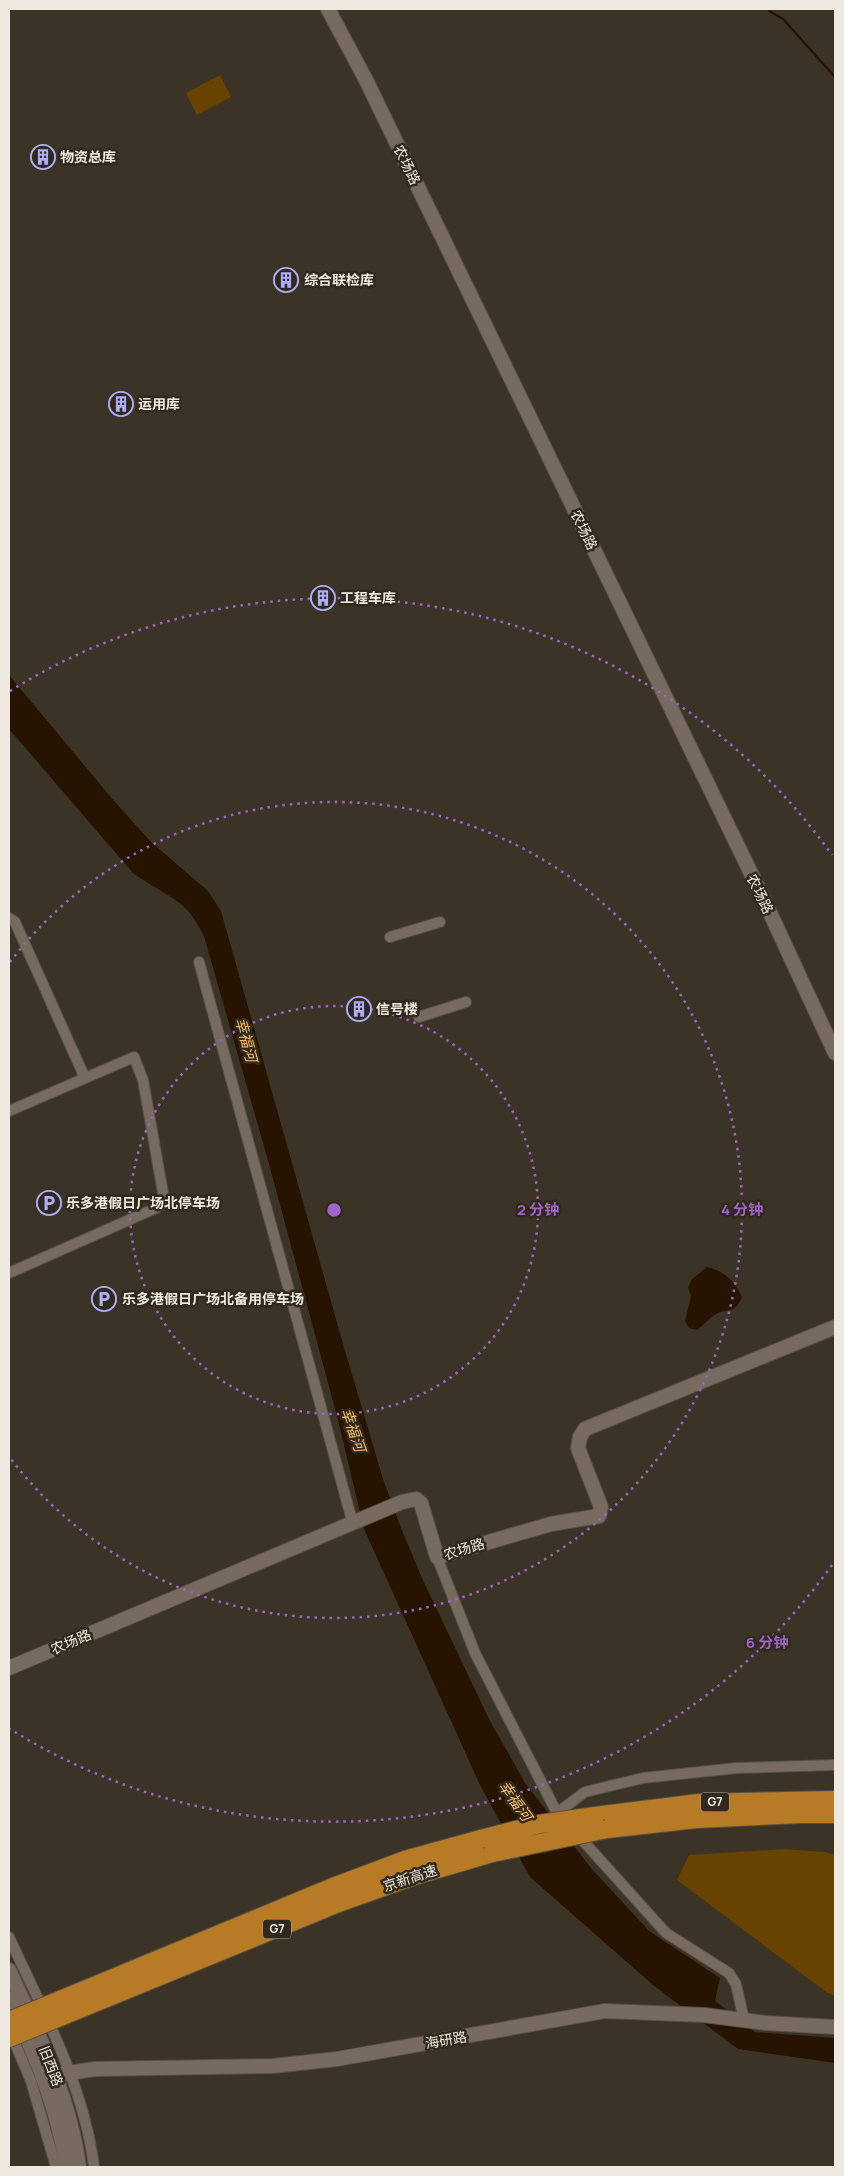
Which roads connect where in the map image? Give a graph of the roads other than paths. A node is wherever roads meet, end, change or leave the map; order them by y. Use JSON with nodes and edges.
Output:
{"nodes":[{"id":1,"x":328,"y":9,"type":"edge"},
{"id":2,"x":9,"y":918,"type":"edge"},
{"id":3,"x":440,"y":922,"type":"dead end"},
{"id":4,"x":390,"y":937,"type":"dead end"},
{"id":5,"x":199,"y":962,"type":"dead end"},
{"id":6,"x":466,"y":1002,"type":"dead end"},
{"id":7,"x":419,"y":1017,"type":"dead end"},
{"id":8,"x":835,"y":1053,"type":"edge"},
{"id":9,"x":85,"y":1078,"type":"junction"},
{"id":10,"x":9,"y":1112,"type":"edge"},
{"id":11,"x":9,"y":1273,"type":"edge"},
{"id":12,"x":835,"y":1326,"type":"edge"},
{"id":13,"x":355,"y":1523,"type":"junction"},
{"id":14,"x":437,"y":1557,"type":"junction"},
{"id":15,"x":9,"y":1668,"type":"edge"},
{"id":16,"x":835,"y":1764,"type":"edge"},
{"id":17,"x":835,"y":1800,"type":"edge"},
{"id":18,"x":557,"y":1813,"type":"junction"},
{"id":19,"x":801,"y":1814,"type":"junction"},
{"id":20,"x":835,"y":1814,"type":"edge"},
{"id":21,"x":835,"y":1822,"type":"edge"},
{"id":22,"x":9,"y":1937,"type":"edge"},
{"id":23,"x":9,"y":1970,"type":"edge"},
{"id":24,"x":9,"y":1998,"type":"edge"},
{"id":25,"x":63,"y":2008,"type":"junction"},
{"id":26,"x":739,"y":2019,"type":"junction"},
{"id":27,"x":9,"y":2021,"type":"edge"},
{"id":28,"x":835,"y":2027,"type":"edge"},
{"id":29,"x":9,"y":2029,"type":"edge"},
{"id":30,"x":9,"y":2038,"type":"edge"},
{"id":31,"x":69,"y":2073,"type":"junction"},
{"id":32,"x":55,"y":2075,"type":"junction"},
{"id":33,"x":56,"y":2167,"type":"edge"},
{"id":34,"x":66,"y":2167,"type":"edge"},
{"id":35,"x":79,"y":2167,"type":"edge"},
{"id":36,"x":94,"y":2167,"type":"edge"}],
"edges":[{"from":1,"to":8,"type":"street","name":"农场路"},
{"from":2,"to":9,"type":"street"},
{"from":3,"to":4,"type":"street"},
{"from":5,"to":13,"type":"street"},
{"from":6,"to":7,"type":"street"},
{"from":9,"to":10,"type":"street"},
{"from":9,"to":11,"type":"street"},
{"from":12,"to":14,"type":"street","name":"农场路"},
{"from":13,"to":14,"type":"street","name":"农场路"},
{"from":13,"to":15,"type":"street","name":"农场路"},
{"from":14,"to":18,"type":"street"},
{"from":16,"to":18,"type":"street"},
{"from":17,"to":25,"type":"highway","name":"京新高速","number":"G7","bridge":true},
{"from":18,"to":26,"type":"street"},
{"from":19,"to":20,"type":"highway","name":"京新高速","number":"G7"},
{"from":19,"to":21,"type":"highway"},
{"from":19,"to":25,"type":"highway","name":"京新高速","number":"G7","bridge":true},
{"from":22,"to":31,"type":"street"},
{"from":23,"to":32,"type":"street","name":"旧西路"},
{"from":24,"to":34,"type":"street","name":"旧西路"},
{"from":25,"to":27,"type":"highway","name":"京新高速","number":"G7","bridge":true},
{"from":25,"to":30,"type":"highway","name":"京新高速","number":"G7","bridge":true},
{"from":26,"to":28,"type":"street","name":"海研路"},
{"from":26,"to":31,"type":"street","name":"海研路"},
{"from":29,"to":33,"type":"street"},
{"from":31,"to":32,"type":"street","name":"海研路"},
{"from":31,"to":36,"type":"street"},
{"from":32,"to":35,"type":"street","name":"旧西路"}]}
